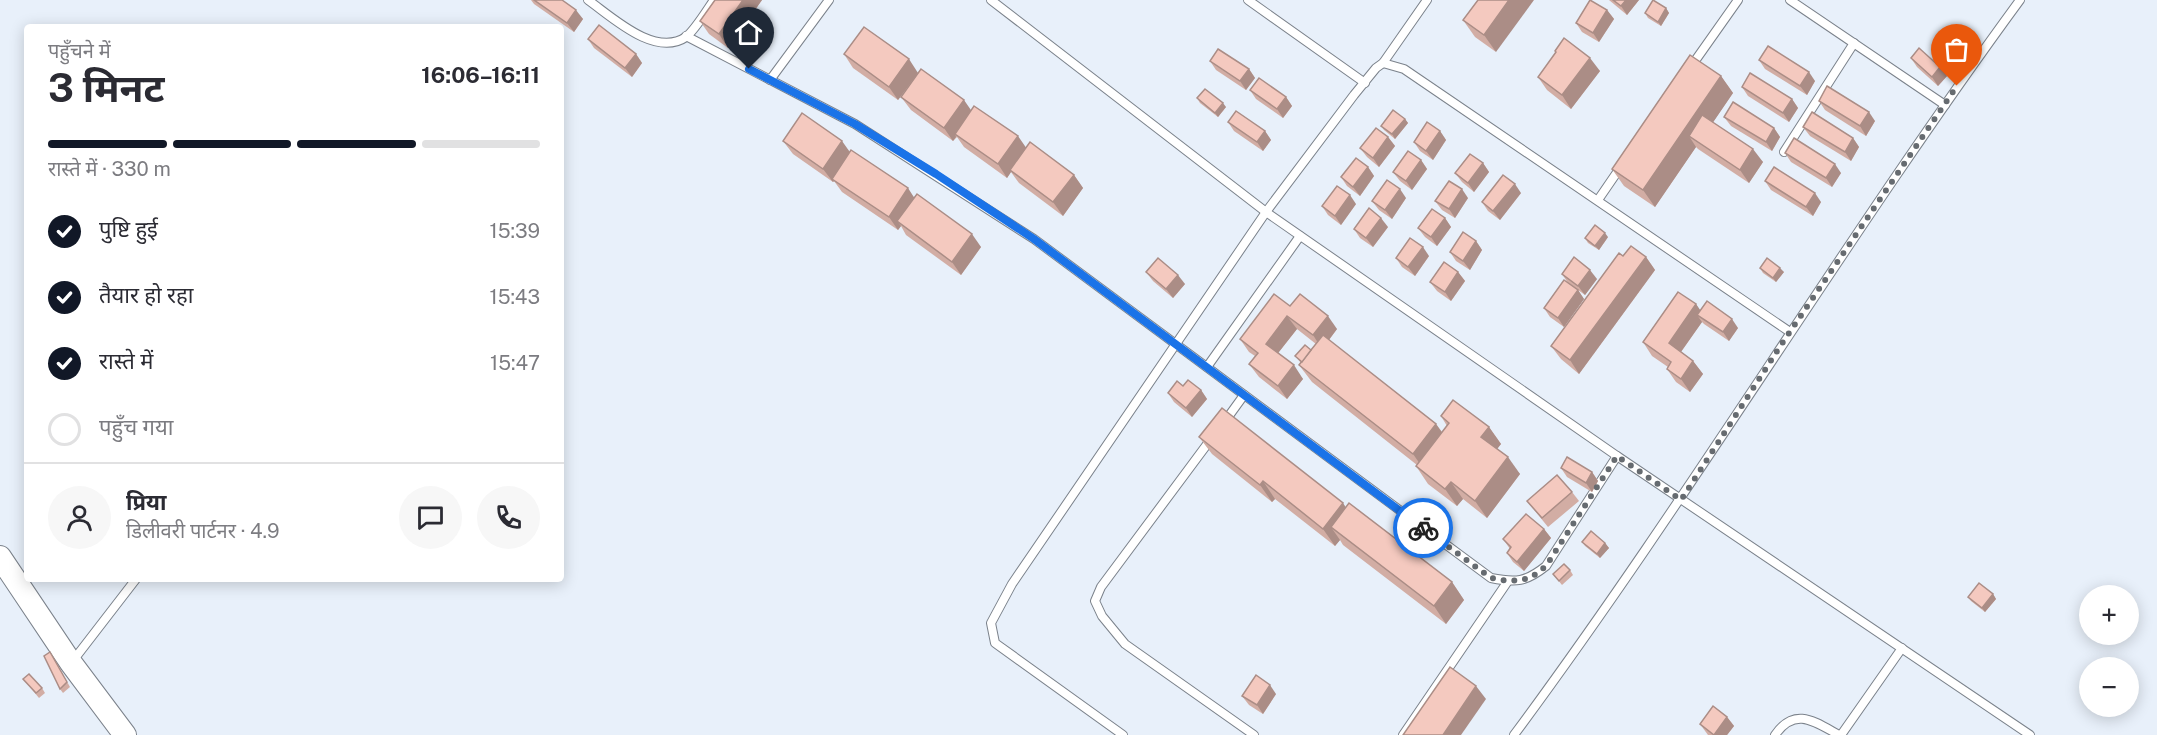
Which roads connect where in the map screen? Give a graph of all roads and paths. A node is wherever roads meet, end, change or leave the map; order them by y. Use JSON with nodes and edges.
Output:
{"nodes":[{"id":1,"x":588,"y":0,"type":"edge"},
{"id":2,"x":714,"y":0,"type":"edge"},
{"id":3,"x":829,"y":0,"type":"edge"},
{"id":4,"x":991,"y":0,"type":"edge"},
{"id":5,"x":1248,"y":0,"type":"edge"},
{"id":6,"x":1427,"y":0,"type":"edge"},
{"id":7,"x":1738,"y":0,"type":"edge"},
{"id":8,"x":1790,"y":0,"type":"edge"},
{"id":9,"x":2020,"y":0,"type":"edge"},
{"id":10,"x":687,"y":36,"type":"junction"},
{"id":11,"x":1854,"y":43,"type":"junction"},
{"id":12,"x":1383,"y":63,"type":"junction"},
{"id":13,"x":1685,"y":76,"type":"edge"},
{"id":14,"x":770,"y":80,"type":"junction"},
{"id":15,"x":1365,"y":82,"type":"junction"},
{"id":16,"x":1944,"y":105,"type":"junction"},
{"id":17,"x":1784,"y":152,"type":"edge"},
{"id":18,"x":1624,"y":162,"type":"edge"},
{"id":19,"x":1598,"y":200,"type":"junction"},
{"id":20,"x":1266,"y":212,"type":"junction"},
{"id":21,"x":1300,"y":236,"type":"junction"},
{"id":22,"x":1790,"y":332,"type":"junction"},
{"id":23,"x":1175,"y":344,"type":"junction"},
{"id":24,"x":1206,"y":368,"type":"junction"},
{"id":25,"x":1244,"y":395,"type":"junction"},
{"id":26,"x":1617,"y":456,"type":"junction"},
{"id":27,"x":1681,"y":500,"type":"junction"},
{"id":28,"x":0,"y":557,"type":"edge"},
{"id":29,"x":1508,"y":581,"type":"junction"},
{"id":30,"x":134,"y":582,"type":"edge"},
{"id":31,"x":1902,"y":648,"type":"junction"},
{"id":32,"x":70,"y":663,"type":"junction"},
{"id":33,"x":125,"y":735,"type":"edge"},
{"id":34,"x":1123,"y":735,"type":"edge"},
{"id":35,"x":1254,"y":735,"type":"edge"},
{"id":36,"x":1403,"y":735,"type":"edge"},
{"id":37,"x":1514,"y":735,"type":"edge"},
{"id":38,"x":1775,"y":735,"type":"edge"},
{"id":39,"x":1840,"y":735,"type":"edge"},
{"id":40,"x":2030,"y":735,"type":"edge"}],
"edges":[{"from":1,"to":10,"type":"lane"},
{"from":2,"to":10,"type":"lane"},
{"from":3,"to":14,"type":"lane"},
{"from":4,"to":20,"type":"lane"},
{"from":5,"to":15,"type":"lane"},
{"from":6,"to":12,"type":"lane"},
{"from":7,"to":13,"type":"lane"},
{"from":8,"to":11,"type":"lane"},
{"from":9,"to":16,"type":"lane"},
{"from":10,"to":14,"type":"lane"},
{"from":11,"to":16,"type":"lane"},
{"from":11,"to":17,"type":"lane"},
{"from":12,"to":15,"type":"lane"},
{"from":12,"to":19,"type":"lane"},
{"from":14,"to":23,"type":"lane"},
{"from":15,"to":20,"type":"lane"},
{"from":16,"to":22,"type":"lane"},
{"from":18,"to":19,"type":"lane"},
{"from":19,"to":22,"type":"lane"},
{"from":20,"to":21,"type":"lane"},
{"from":20,"to":23,"type":"lane"},
{"from":21,"to":24,"type":"lane"},
{"from":21,"to":26,"type":"lane"},
{"from":22,"to":27,"type":"lane"},
{"from":23,"to":24,"type":"lane"},
{"from":23,"to":34,"type":"lane"},
{"from":24,"to":25,"type":"lane"},
{"from":25,"to":29,"type":"lane"},
{"from":25,"to":35,"type":"lane"},
{"from":26,"to":27,"type":"lane"},
{"from":26,"to":29,"type":"lane"},
{"from":27,"to":31,"type":"lane"},
{"from":27,"to":37,"type":"lane"},
{"from":28,"to":32,"type":"street"},
{"from":29,"to":36,"type":"lane"},
{"from":30,"to":32,"type":"lane"},
{"from":31,"to":39,"type":"lane"},
{"from":31,"to":40,"type":"lane"},
{"from":32,"to":33,"type":"street"},
{"from":38,"to":39,"type":"lane"}]}
